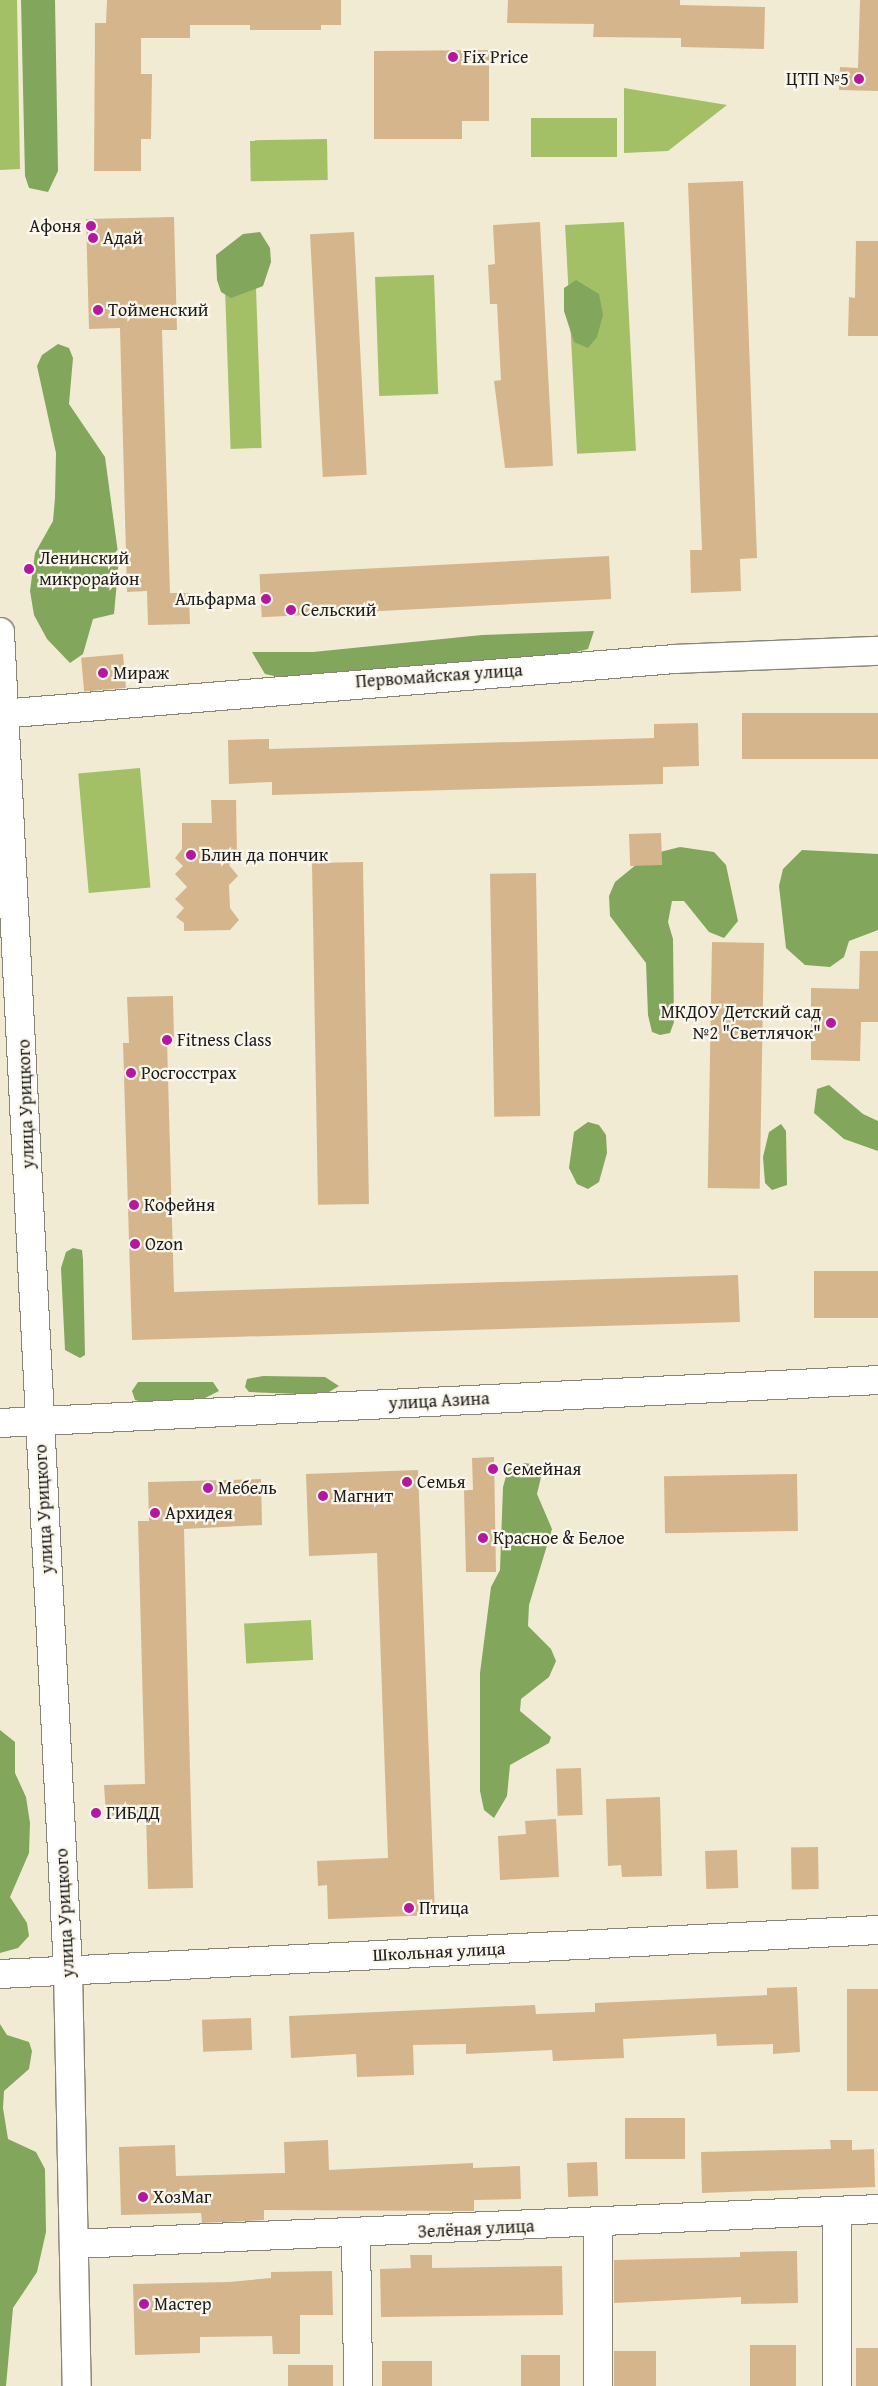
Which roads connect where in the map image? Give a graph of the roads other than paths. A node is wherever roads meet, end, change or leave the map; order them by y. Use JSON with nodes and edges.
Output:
{"nodes":[{"id":1,"x":0,"y":632,"type":"edge"},
{"id":2,"x":878,"y":651,"type":"edge"},
{"id":3,"x":2,"y":713,"type":"edge"},
{"id":4,"x":878,"y":1380,"type":"edge"},
{"id":5,"x":39,"y":1422,"type":"junction"},
{"id":6,"x":0,"y":1423,"type":"edge"},
{"id":7,"x":878,"y":1930,"type":"edge"},
{"id":8,"x":68,"y":1971,"type":"junction"},
{"id":9,"x":0,"y":1974,"type":"edge"},
{"id":10,"x":878,"y":2209,"type":"edge"},
{"id":11,"x":837,"y":2211,"type":"junction"},
{"id":12,"x":598,"y":2223,"type":"junction"},
{"id":13,"x":356,"y":2234,"type":"junction"},
{"id":14,"x":74,"y":2244,"type":"junction"},
{"id":15,"x":78,"y":2386,"type":"edge"},
{"id":16,"x":358,"y":2386,"type":"edge"},
{"id":17,"x":598,"y":2386,"type":"edge"},
{"id":18,"x":837,"y":2386,"type":"edge"}],
"edges":[{"from":1,"to":3,"type":"street","name":"улица Урицкого"},
{"from":2,"to":3,"type":"street","name":"Первомайская улица"},
{"from":3,"to":5,"type":"street","name":"улица Урицкого"},
{"from":4,"to":5,"type":"street","name":"улица Азина"},
{"from":5,"to":6,"type":"street","name":"улица Азина"},
{"from":5,"to":8,"type":"street","name":"улица Урицкого"},
{"from":7,"to":8,"type":"street","name":"Школьная улица"},
{"from":8,"to":9,"type":"street","name":"Школьная улица"},
{"from":8,"to":14,"type":"street","name":"улица Урицкого"},
{"from":10,"to":11,"type":"street","name":"Зелёная улица"},
{"from":11,"to":12,"type":"street","name":"Зелёная улица"},
{"from":11,"to":18,"type":"street"},
{"from":12,"to":13,"type":"street","name":"Зелёная улица"},
{"from":12,"to":17,"type":"street"},
{"from":13,"to":14,"type":"street","name":"Зелёная улица"},
{"from":13,"to":16,"type":"street"},
{"from":14,"to":15,"type":"street","name":"улица Урицкого"}]}
